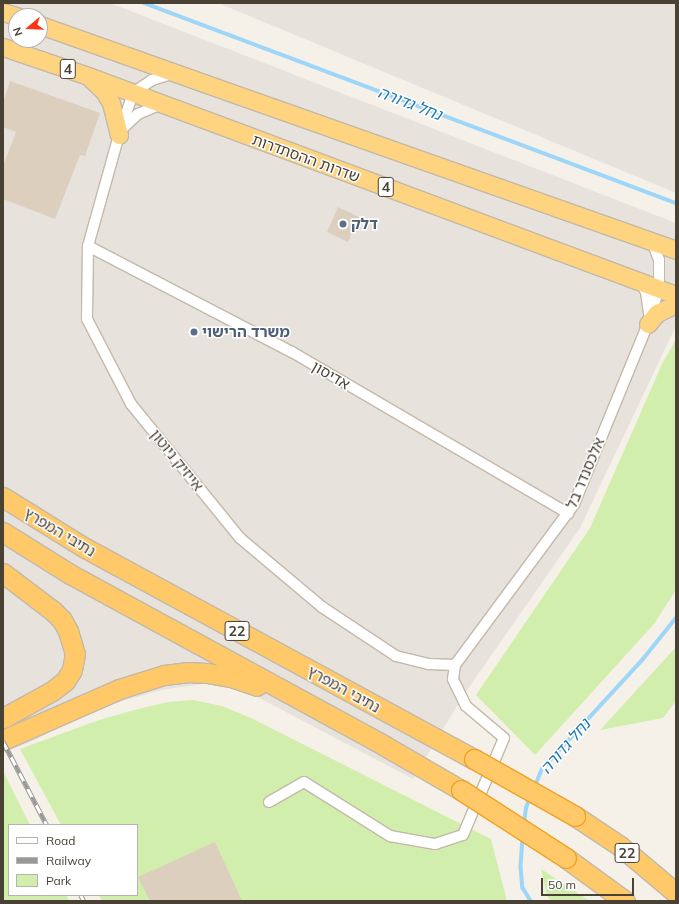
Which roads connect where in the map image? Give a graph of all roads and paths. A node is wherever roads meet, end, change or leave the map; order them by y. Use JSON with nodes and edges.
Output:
{"nodes":[{"id":1,"x":48,"y":28,"type":"edge"},
{"id":2,"x":3,"y":47,"type":"edge"},
{"id":3,"x":176,"y":73,"type":"junction"},
{"id":4,"x":88,"y":76,"type":"junction"},
{"id":5,"x":133,"y":94,"type":"junction"},
{"id":6,"x":162,"y":104,"type":"junction"},
{"id":7,"x":119,"y":135,"type":"junction"},
{"id":8,"x":652,"y":241,"type":"junction"},
{"id":9,"x":88,"y":246,"type":"junction"},
{"id":10,"x":676,"y":250,"type":"edge"},
{"id":11,"x":639,"y":281,"type":"junction"},
{"id":12,"x":659,"y":288,"type":"junction"},
{"id":13,"x":676,"y":295,"type":"edge"},
{"id":14,"x":676,"y":304,"type":"edge"},
{"id":15,"x":648,"y":324,"type":"junction"},
{"id":16,"x":3,"y":497,"type":"edge"},
{"id":17,"x":568,"y":513,"type":"junction"},
{"id":18,"x":3,"y":532,"type":"edge"},
{"id":19,"x":3,"y":573,"type":"edge"},
{"id":20,"x":455,"y":665,"type":"junction"},
{"id":21,"x":3,"y":718,"type":"edge"},
{"id":22,"x":3,"y":740,"type":"edge"},
{"id":23,"x":385,"y":746,"type":"junction"},
{"id":24,"x":268,"y":802,"type":"dead end"},
{"id":25,"x":676,"y":893,"type":"edge"},
{"id":26,"x":625,"y":901,"type":"edge"}],
"edges":[{"from":1,"to":3,"type":"highway","number":"4"},
{"from":2,"to":4,"type":"highway","name":"שדרות ההסתדרות","number":"4"},
{"from":3,"to":5,"type":"street"},
{"from":3,"to":8,"type":"highway","number":"4"},
{"from":4,"to":5,"type":"highway","name":"שדרות ההסתדרות","number":"4"},
{"from":4,"to":7,"type":"highway"},
{"from":5,"to":6,"type":"highway","name":"שדרות ההסתדרות","number":"4"},
{"from":5,"to":7,"type":"street","name":"אייזיק ניוטון"},
{"from":6,"to":7,"type":"street","name":"אייזיק ניוטון"},
{"from":6,"to":11,"type":"highway","name":"שדרות ההסתדרות","number":"4"},
{"from":7,"to":9,"type":"street","name":"אייזיק ניוטון"},
{"from":8,"to":10,"type":"highway","number":"4"},
{"from":8,"to":12,"type":"street","name":"אלכסנדר בל"},
{"from":9,"to":17,"type":"street","name":"אדיסון"},
{"from":9,"to":20,"type":"street","name":"אייזיק ניוטון"},
{"from":11,"to":12,"type":"highway","name":"שדרות ההסתדרות","number":"4"},
{"from":11,"to":15,"type":"street","name":"אלכסנדר בל"},
{"from":12,"to":13,"type":"highway","name":"שדרות ההסתדרות","number":"4"},
{"from":12,"to":15,"type":"street","name":"אלכסנדר בל"},
{"from":14,"to":15,"type":"highway"},
{"from":15,"to":17,"type":"street","name":"אלכסנדר בל"},
{"from":16,"to":25,"type":"highway","name":"נתיבי המפרץ","number":"22","bridge":true},
{"from":17,"to":20,"type":"street","name":"אלכסנדר בל"},
{"from":18,"to":23,"type":"highway","name":"נתיבי המפרץ","number":"22"},
{"from":19,"to":21,"type":"highway"},
{"from":20,"to":24,"type":"street"},
{"from":22,"to":23,"type":"highway"},
{"from":23,"to":26,"type":"highway","name":"נתיבי המפרץ","number":"22","bridge":true}]}
